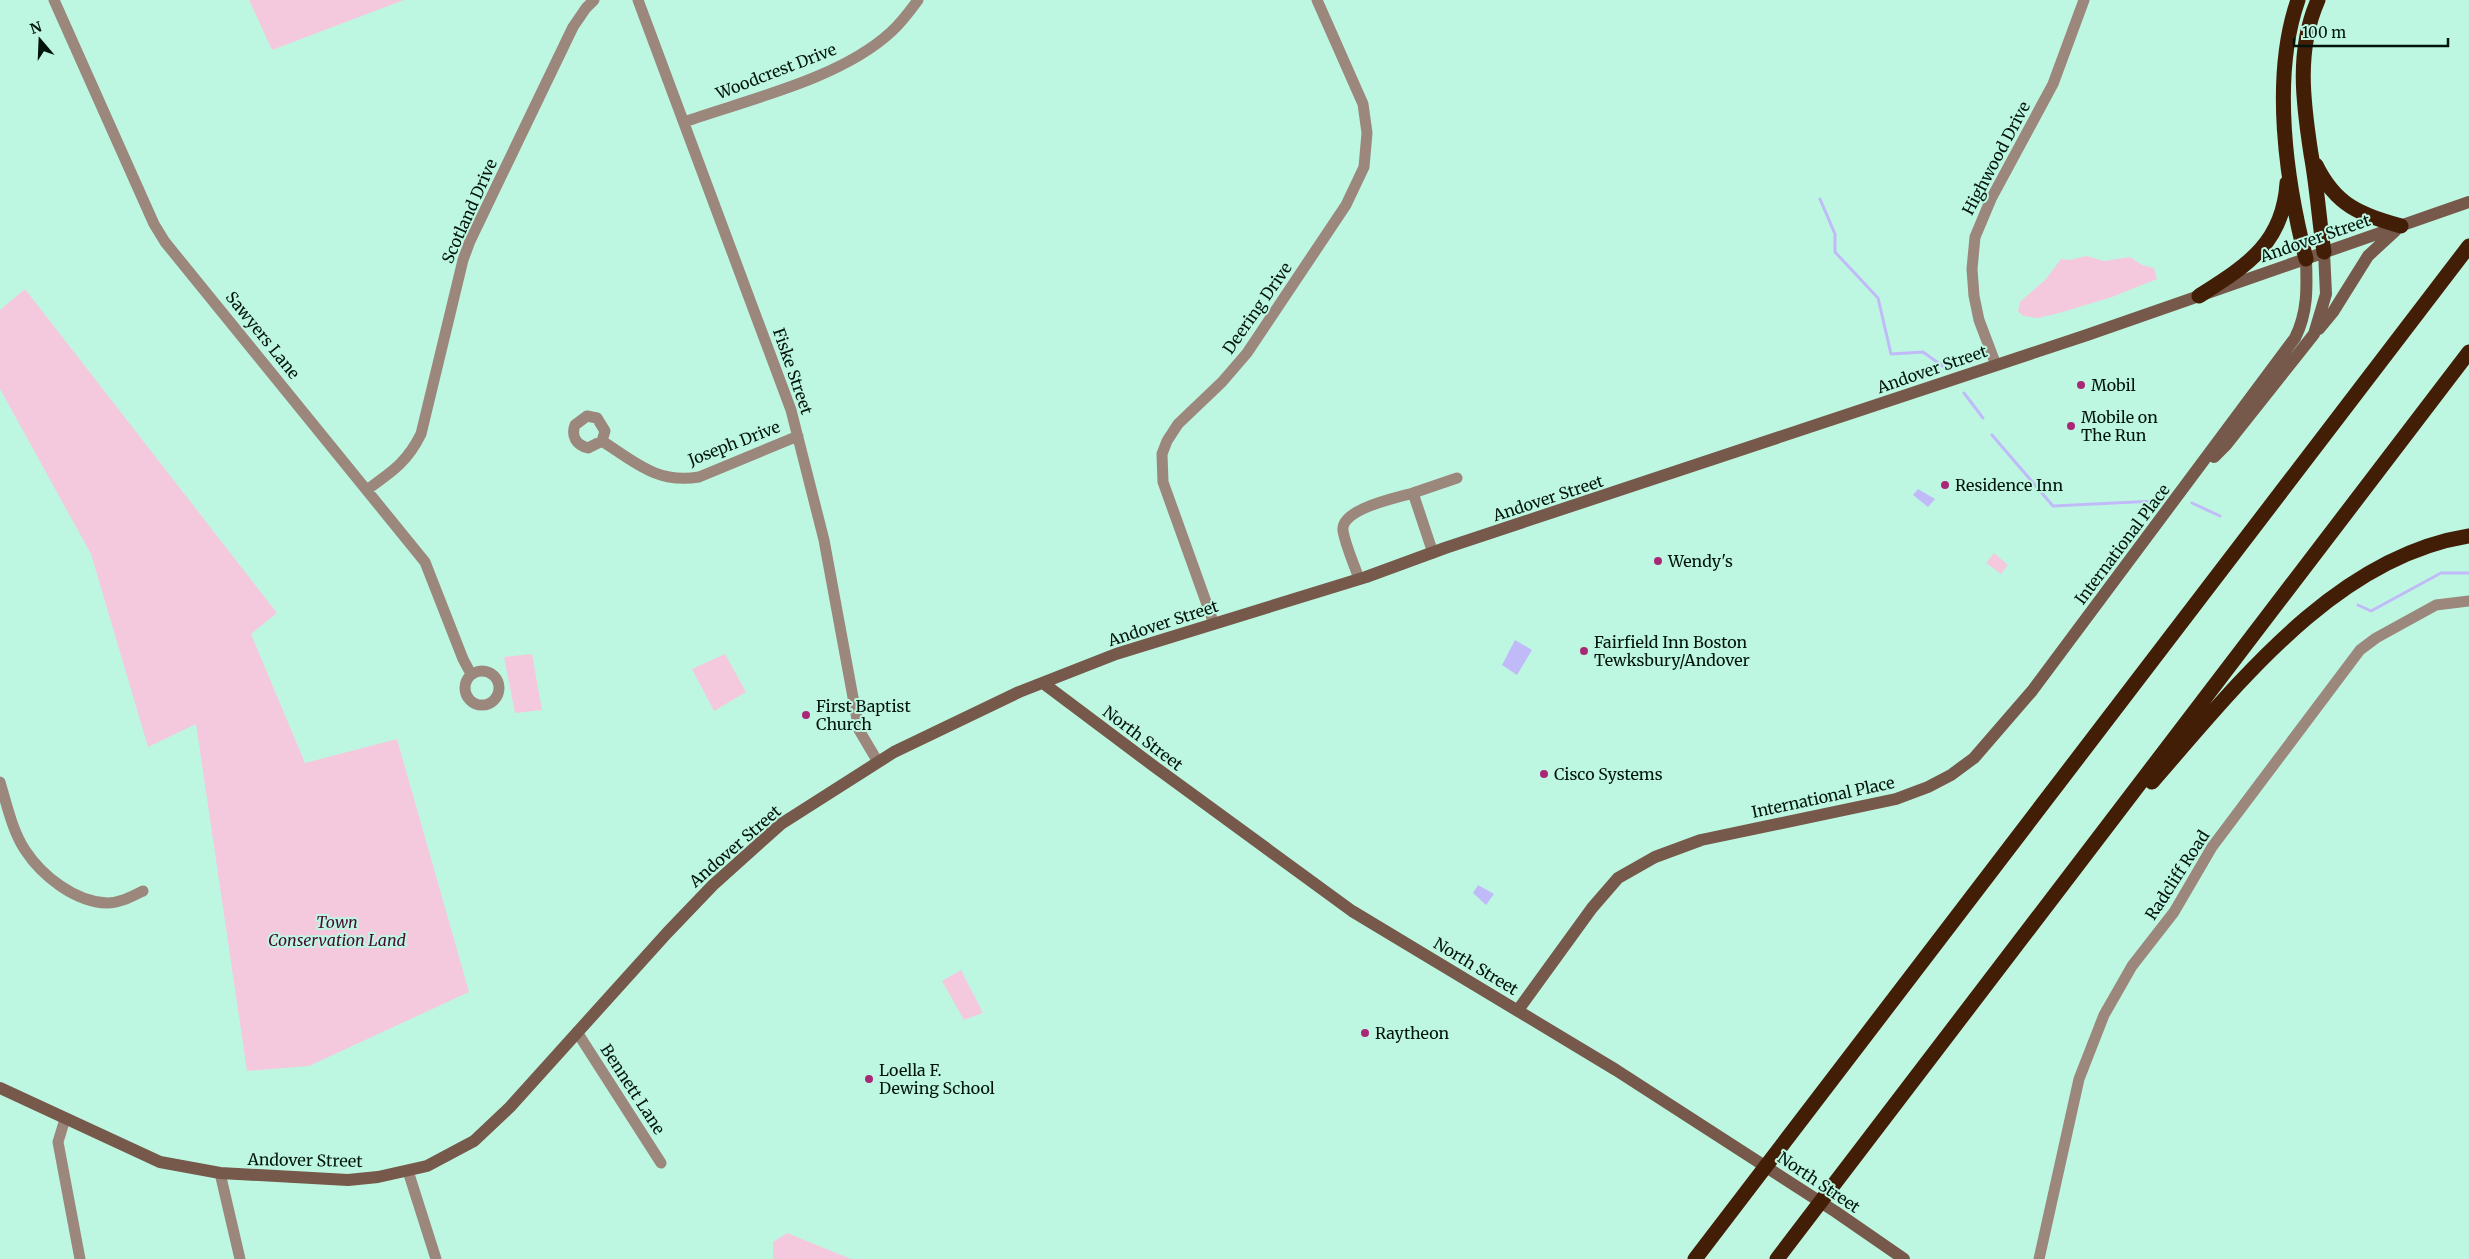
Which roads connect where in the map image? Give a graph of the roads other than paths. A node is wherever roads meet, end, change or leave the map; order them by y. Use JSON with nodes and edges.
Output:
{"nodes":[{"id":1,"x":54,"y":0,"type":"edge"},
{"id":2,"x":594,"y":0,"type":"edge"},
{"id":3,"x":638,"y":0,"type":"edge"},
{"id":4,"x":918,"y":0,"type":"edge"},
{"id":5,"x":1317,"y":0,"type":"edge"},
{"id":6,"x":2084,"y":0,"type":"edge"},
{"id":7,"x":2298,"y":0,"type":"edge"},
{"id":8,"x":2318,"y":0,"type":"edge"},
{"id":9,"x":684,"y":122,"type":"junction"},
{"id":10,"x":2312,"y":155,"type":"junction"},
{"id":11,"x":2289,"y":167,"type":"junction"},
{"id":12,"x":2469,"y":202,"type":"edge"},
{"id":13,"x":2401,"y":226,"type":"junction"},
{"id":14,"x":2469,"y":246,"type":"edge"},
{"id":15,"x":2324,"y":252,"type":"junction"},
{"id":16,"x":2306,"y":259,"type":"junction"},
{"id":17,"x":2199,"y":296,"type":"junction"},
{"id":18,"x":2314,"y":334,"type":"junction"},
{"id":19,"x":2469,"y":352,"type":"edge"},
{"id":20,"x":1996,"y":365,"type":"junction"},
{"id":21,"x":798,"y":436,"type":"junction"},
{"id":22,"x":602,"y":441,"type":"dead end"},
{"id":23,"x":1457,"y":478,"type":"dead end"},
{"id":24,"x":2186,"y":485,"type":"junction"},
{"id":25,"x":368,"y":489,"type":"junction"},
{"id":26,"x":1413,"y":492,"type":"junction"},
{"id":27,"x":2469,"y":536,"type":"edge"},
{"id":28,"x":1433,"y":553,"type":"junction"},
{"id":29,"x":1359,"y":579,"type":"junction"},
{"id":30,"x":2469,"y":601,"type":"edge"},
{"id":31,"x":1214,"y":624,"type":"junction"},
{"id":32,"x":471,"y":674,"type":"dead end"},
{"id":33,"x":1043,"y":682,"type":"junction"},
{"id":34,"x":878,"y":762,"type":"junction"},
{"id":35,"x":0,"y":782,"type":"edge"},
{"id":36,"x":2066,"y":881,"type":"junction"},
{"id":37,"x":143,"y":891,"type":"dead end"},
{"id":38,"x":1518,"y":1010,"type":"junction"},
{"id":39,"x":577,"y":1032,"type":"junction"},
{"id":40,"x":0,"y":1088,"type":"edge"},
{"id":41,"x":65,"y":1119,"type":"junction"},
{"id":42,"x":661,"y":1163,"type":"dead end"},
{"id":43,"x":408,"y":1171,"type":"junction"},
{"id":44,"x":220,"y":1173,"type":"junction"},
{"id":45,"x":2041,"y":1244,"type":"junction"},
{"id":46,"x":80,"y":1259,"type":"edge"},
{"id":47,"x":240,"y":1259,"type":"edge"},
{"id":48,"x":436,"y":1259,"type":"edge"},
{"id":49,"x":1695,"y":1259,"type":"edge"},
{"id":50,"x":1777,"y":1259,"type":"edge"},
{"id":51,"x":1904,"y":1259,"type":"edge"},
{"id":52,"x":2029,"y":1259,"type":"edge"},
{"id":53,"x":2038,"y":1259,"type":"edge"}],
"edges":[{"from":1,"to":25,"type":"street","name":"Sawyers Lane"},
{"from":2,"to":25,"type":"street","name":"Scotland Drive"},
{"from":3,"to":9,"type":"street","name":"Fiske Street"},
{"from":4,"to":9,"type":"street","name":"Woodcrest Drive"},
{"from":5,"to":31,"type":"street","name":"Deering Drive"},
{"from":6,"to":20,"type":"street","name":"Highwood Drive"},
{"from":7,"to":11,"type":"highway"},
{"from":8,"to":10,"type":"highway"},
{"from":9,"to":21,"type":"street","name":"Fiske Street"},
{"from":10,"to":13,"type":"highway"},
{"from":10,"to":15,"type":"highway"},
{"from":11,"to":16,"type":"highway"},
{"from":11,"to":17,"type":"highway"},
{"from":12,"to":13,"type":"main road","name":"Andover Street"},
{"from":13,"to":15,"type":"main road","name":"Andover Street"},
{"from":13,"to":18,"type":"main road"},
{"from":14,"to":49,"type":"highway"},
{"from":15,"to":16,"type":"main road","name":"Andover Street"},
{"from":15,"to":18,"type":"main road","name":"International Place"},
{"from":16,"to":17,"type":"main road","name":"Andover Street"},
{"from":16,"to":24,"type":"main road","name":"International Place"},
{"from":17,"to":20,"type":"main road","name":"Andover Street"},
{"from":18,"to":24,"type":"main road","name":"International Place"},
{"from":19,"to":36,"type":"highway"},
{"from":20,"to":28,"type":"main road","name":"Andover Street"},
{"from":21,"to":22,"type":"street","name":"Joseph Drive"},
{"from":21,"to":34,"type":"street","name":"Fiske Street"},
{"from":23,"to":26,"type":"street"},
{"from":24,"to":38,"type":"main road","name":"International Place"},
{"from":25,"to":32,"type":"street","name":"Sawyers Lane"},
{"from":26,"to":28,"type":"street"},
{"from":26,"to":29,"type":"street"},
{"from":27,"to":36,"type":"highway"},
{"from":28,"to":29,"type":"main road","name":"Andover Street"},
{"from":29,"to":31,"type":"main road","name":"Andover Street"},
{"from":30,"to":45,"type":"street","name":"Radcliff Road"},
{"from":31,"to":33,"type":"main road","name":"Andover Street"},
{"from":33,"to":34,"type":"main road","name":"Andover Street"},
{"from":33,"to":38,"type":"main road","name":"North Street"},
{"from":34,"to":39,"type":"main road","name":"Andover Street"},
{"from":35,"to":37,"type":"street"},
{"from":36,"to":50,"type":"highway"},
{"from":38,"to":51,"type":"main road","name":"North Street"},
{"from":39,"to":42,"type":"street","name":"Bennett Lane"},
{"from":39,"to":43,"type":"main road","name":"Andover Street"},
{"from":40,"to":41,"type":"main road","name":"Andover Street"},
{"from":41,"to":44,"type":"main road","name":"Andover Street"},
{"from":41,"to":46,"type":"street"},
{"from":43,"to":44,"type":"main road","name":"Andover Street"},
{"from":43,"to":48,"type":"street"},
{"from":44,"to":47,"type":"street"},
{"from":45,"to":52,"type":"street"},
{"from":45,"to":53,"type":"street","name":"Radcliff Road"}]}
